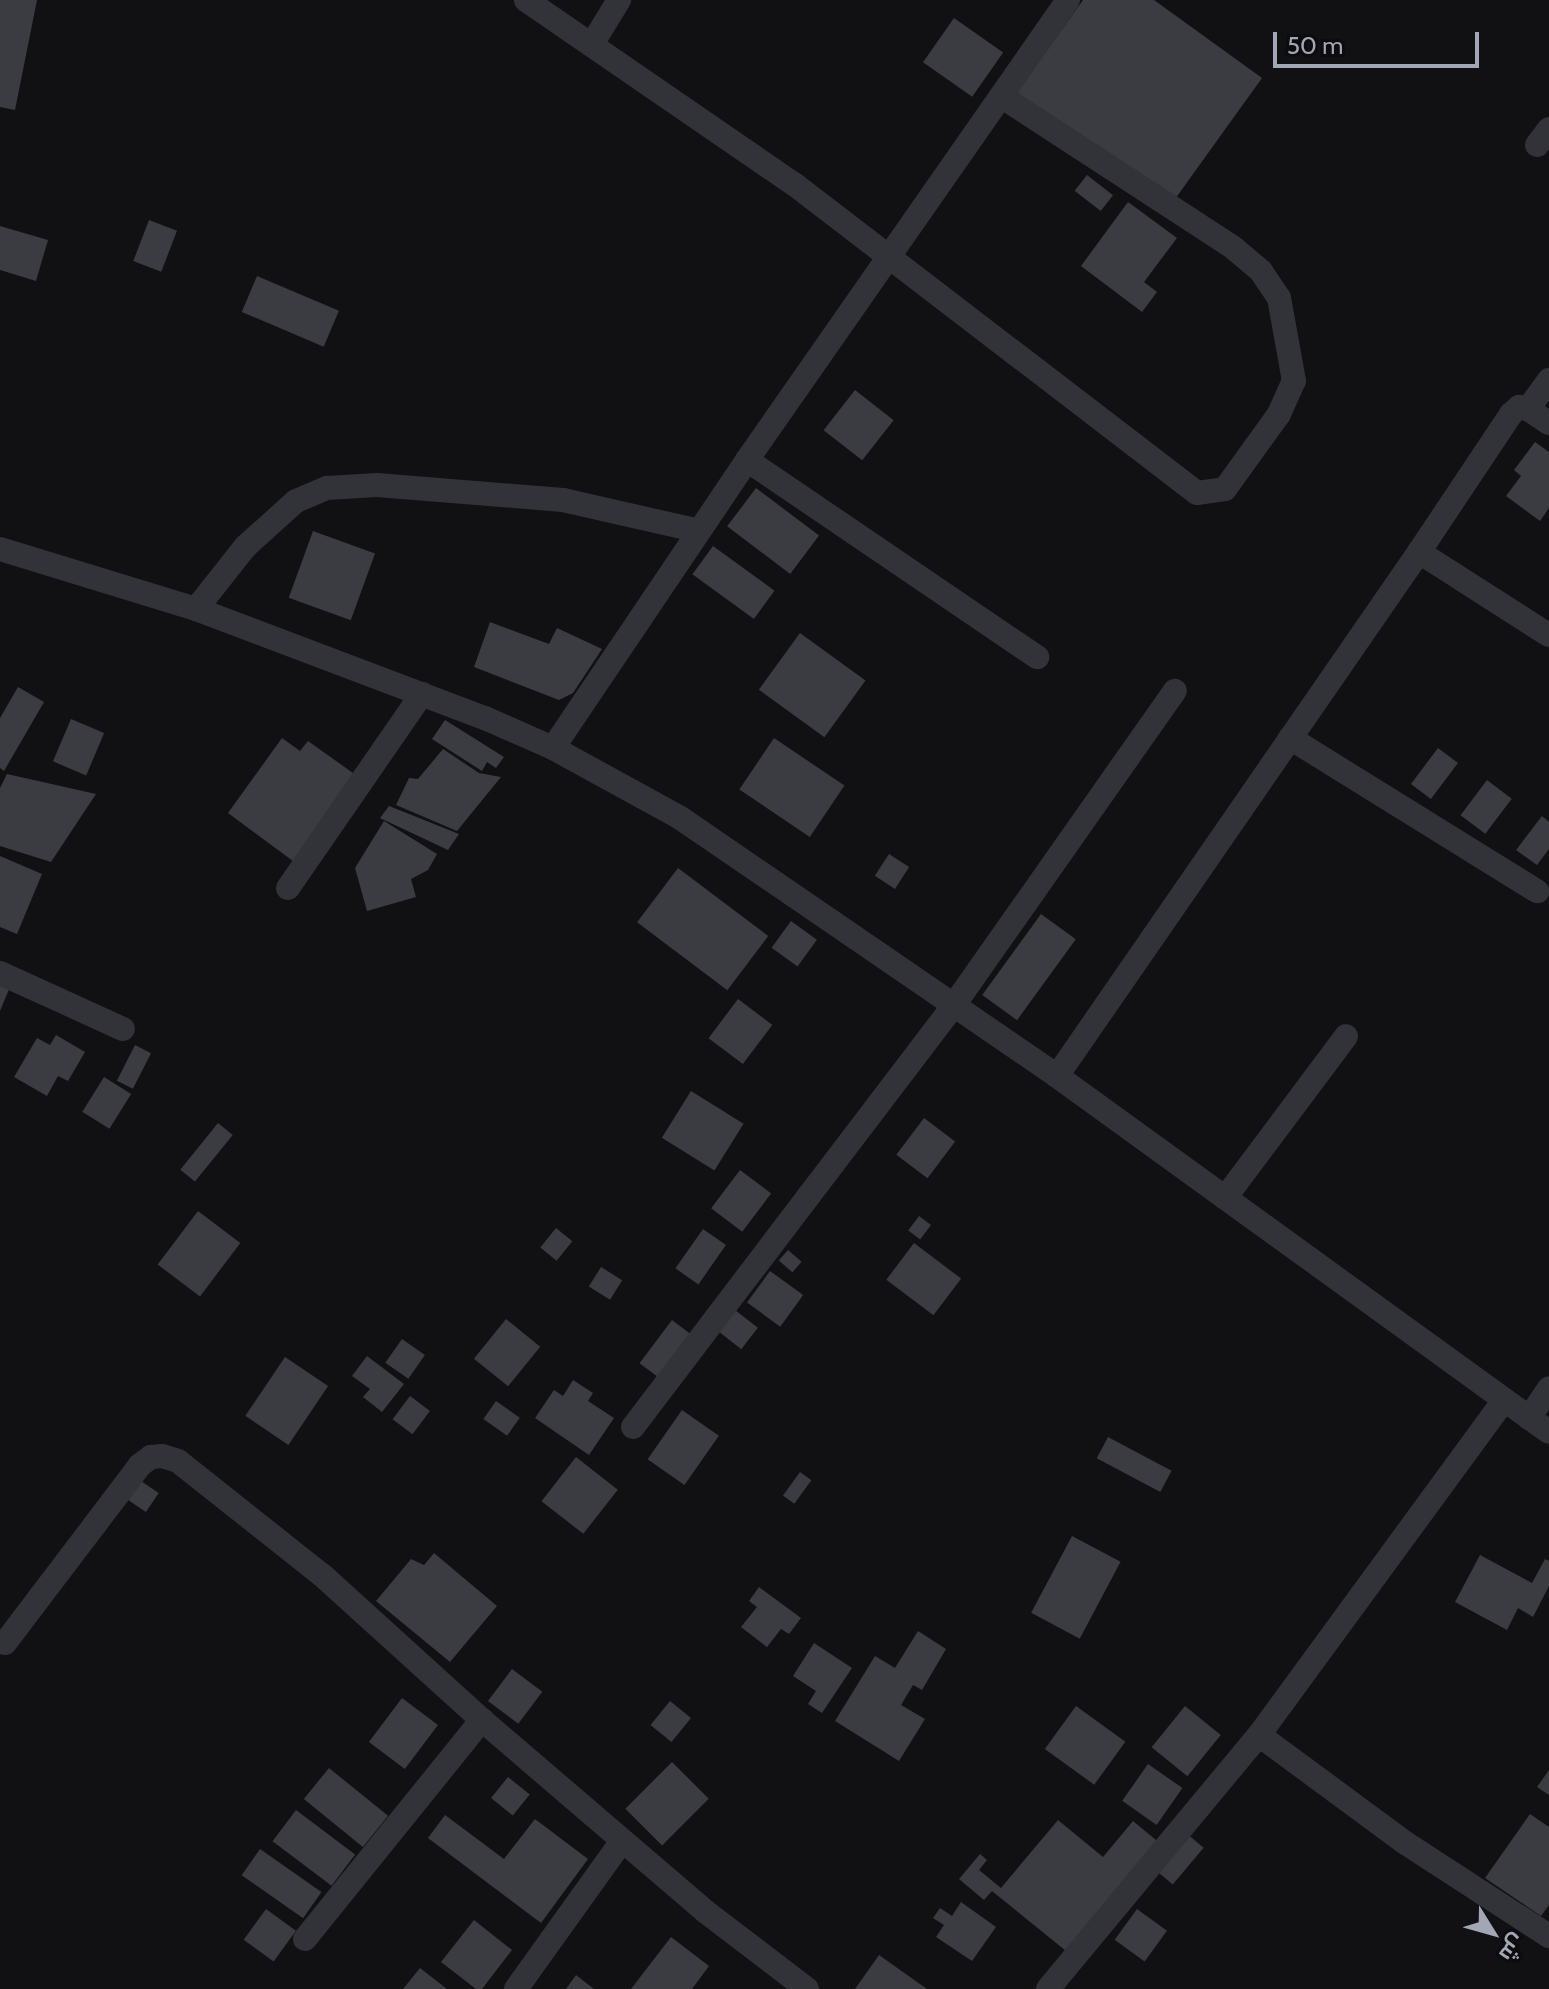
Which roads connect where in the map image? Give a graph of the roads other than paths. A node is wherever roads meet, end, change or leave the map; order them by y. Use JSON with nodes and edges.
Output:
{"nodes":[{"id":1,"x":526,"y":0,"type":"edge"},
{"id":2,"x":619,"y":0,"type":"edge"},
{"id":3,"x":1068,"y":0,"type":"edge"},
{"id":4,"x":592,"y":44,"type":"junction"},
{"id":5,"x":1001,"y":96,"type":"junction"},
{"id":6,"x":888,"y":258,"type":"junction"},
{"id":7,"x":1549,"y":380,"type":"edge"},
{"id":8,"x":1528,"y":409,"type":"junction"},
{"id":9,"x":1549,"y":423,"type":"edge"},
{"id":10,"x":747,"y":460,"type":"junction"},
{"id":11,"x":699,"y":531,"type":"junction"},
{"id":12,"x":0,"y":549,"type":"edge"},
{"id":13,"x":1419,"y":552,"type":"junction"},
{"id":14,"x":196,"y":609,"type":"junction"},
{"id":15,"x":1549,"y":635,"type":"edge"},
{"id":16,"x":1037,"y":657,"type":"dead end"},
{"id":17,"x":1175,"y":691,"type":"dead end"},
{"id":18,"x":422,"y":694,"type":"junction"},
{"id":19,"x":1290,"y":738,"type":"junction"},
{"id":20,"x":553,"y":748,"type":"junction"},
{"id":21,"x":288,"y":888,"type":"dead end"},
{"id":22,"x":1537,"y":891,"type":"dead end"},
{"id":23,"x":0,"y":973,"type":"edge"},
{"id":24,"x":954,"y":1005,"type":"junction"},
{"id":25,"x":123,"y":1029,"type":"dead end"},
{"id":26,"x":1346,"y":1036,"type":"dead end"},
{"id":27,"x":1057,"y":1076,"type":"junction"},
{"id":28,"x":1225,"y":1198,"type":"junction"},
{"id":29,"x":1549,"y":1388,"type":"edge"},
{"id":30,"x":1504,"y":1400,"type":"junction"},
{"id":31,"x":1529,"y":1418,"type":"junction"},
{"id":32,"x":633,"y":1427,"type":"dead end"},
{"id":33,"x":1549,"y":1432,"type":"edge"},
{"id":34,"x":5,"y":1643,"type":"dead end"},
{"id":35,"x":482,"y":1720,"type":"junction"},
{"id":36,"x":1259,"y":1735,"type":"junction"},
{"id":37,"x":622,"y":1841,"type":"junction"},
{"id":38,"x":1549,"y":1936,"type":"edge"},
{"id":39,"x":305,"y":1939,"type":"dead end"},
{"id":40,"x":516,"y":1989,"type":"edge"},
{"id":41,"x":807,"y":1989,"type":"edge"},
{"id":42,"x":1048,"y":1989,"type":"edge"}],
"edges":[{"from":1,"to":4,"type":"street"},
{"from":2,"to":4,"type":"street"},
{"from":3,"to":5,"type":"street"},
{"from":4,"to":6,"type":"street"},
{"from":5,"to":6,"type":"street"},
{"from":5,"to":6,"type":"street"},
{"from":6,"to":10,"type":"street"},
{"from":7,"to":8,"type":"street"},
{"from":8,"to":9,"type":"street"},
{"from":8,"to":13,"type":"street"},
{"from":10,"to":11,"type":"street"},
{"from":10,"to":16,"type":"street"},
{"from":11,"to":14,"type":"street"},
{"from":11,"to":20,"type":"street"},
{"from":12,"to":14,"type":"street"},
{"from":13,"to":15,"type":"street"},
{"from":13,"to":19,"type":"street"},
{"from":14,"to":18,"type":"street"},
{"from":17,"to":24,"type":"street"},
{"from":18,"to":20,"type":"street"},
{"from":18,"to":21,"type":"street"},
{"from":19,"to":22,"type":"street"},
{"from":19,"to":27,"type":"street"},
{"from":20,"to":24,"type":"street"},
{"from":23,"to":25,"type":"street"},
{"from":24,"to":27,"type":"street"},
{"from":24,"to":32,"type":"street"},
{"from":26,"to":28,"type":"street"},
{"from":27,"to":28,"type":"street"},
{"from":28,"to":30,"type":"street"},
{"from":29,"to":31,"type":"street"},
{"from":30,"to":31,"type":"street"},
{"from":30,"to":36,"type":"street"},
{"from":31,"to":33,"type":"street"},
{"from":34,"to":35,"type":"street"},
{"from":35,"to":37,"type":"street"},
{"from":35,"to":39,"type":"street"},
{"from":36,"to":38,"type":"street"},
{"from":36,"to":42,"type":"street"},
{"from":37,"to":40,"type":"street"},
{"from":37,"to":41,"type":"street"}]}
